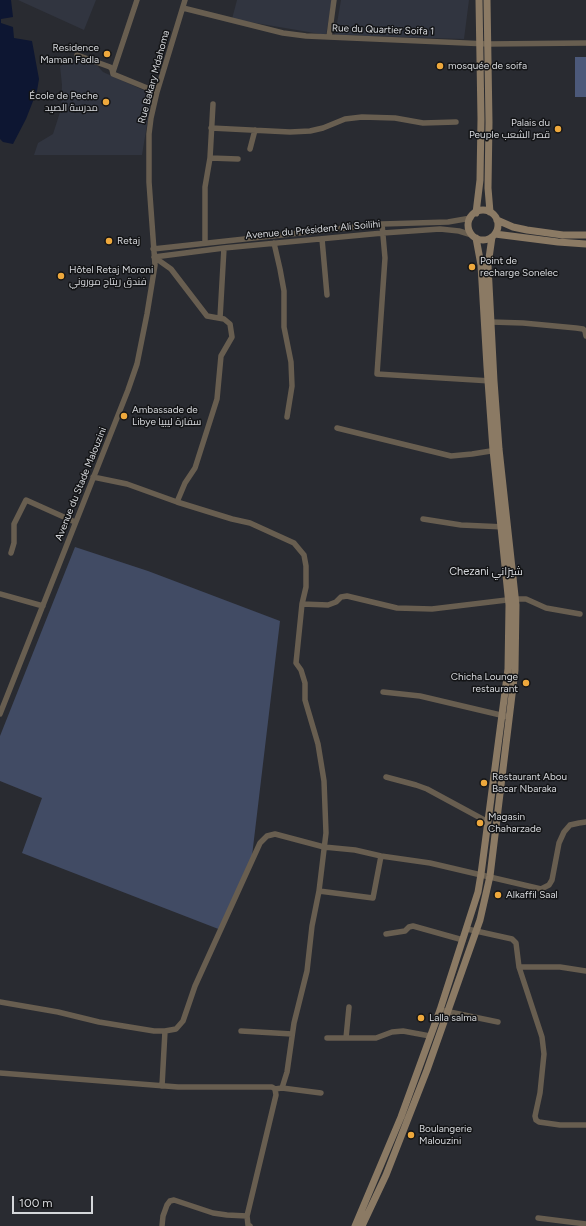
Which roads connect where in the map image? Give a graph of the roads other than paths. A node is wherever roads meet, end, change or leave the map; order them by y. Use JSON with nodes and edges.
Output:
{"nodes":[{"id":1,"x":137,"y":0,"type":"edge"},
{"id":2,"x":185,"y":0,"type":"edge"},
{"id":3,"x":334,"y":0,"type":"edge"},
{"id":4,"x":479,"y":0,"type":"edge"},
{"id":5,"x":487,"y":0,"type":"edge"},
{"id":6,"x":183,"y":8,"type":"junction"},
{"id":7,"x":328,"y":37,"type":"junction"},
{"id":8,"x":586,"y":43,"type":"edge"},
{"id":9,"x":484,"y":44,"type":"junction"},
{"id":10,"x":77,"y":55,"type":"dead end"},
{"id":11,"x":113,"y":72,"type":"junction"},
{"id":12,"x":157,"y":92,"type":"junction"},
{"id":13,"x":213,"y":104,"type":"dead end"},
{"id":14,"x":456,"y":122,"type":"dead end"},
{"id":15,"x":211,"y":128,"type":"junction"},
{"id":16,"x":255,"y":130,"type":"junction"},
{"id":17,"x":250,"y":149,"type":"dead end"},
{"id":18,"x":210,"y":158,"type":"junction"},
{"id":19,"x":238,"y":159,"type":"dead end"},
{"id":20,"x":490,"y":212,"type":"junction"},
{"id":21,"x":473,"y":215,"type":"junction"},
{"id":22,"x":497,"y":220,"type":"junction"},
{"id":23,"x":382,"y":224,"type":"junction"},
{"id":24,"x":383,"y":233,"type":"junction"},
{"id":25,"x":586,"y":235,"type":"edge"},
{"id":26,"x":494,"y":236,"type":"junction"},
{"id":27,"x":474,"y":237,"type":"junction"},
{"id":28,"x":322,"y":239,"type":"junction"},
{"id":29,"x":205,"y":243,"type":"junction"},
{"id":30,"x":274,"y":243,"type":"junction"},
{"id":31,"x":586,"y":244,"type":"edge"},
{"id":32,"x":224,"y":248,"type":"junction"},
{"id":33,"x":154,"y":254,"type":"junction"},
{"id":34,"x":327,"y":295,"type":"dead end"},
{"id":35,"x":220,"y":318,"type":"junction"},
{"id":36,"x":491,"y":322,"type":"junction"},
{"id":37,"x":586,"y":336,"type":"edge"},
{"id":38,"x":491,"y":381,"type":"junction"},
{"id":39,"x":287,"y":417,"type":"dead end"},
{"id":40,"x":337,"y":428,"type":"dead end"},
{"id":41,"x":496,"y":450,"type":"junction"},
{"id":42,"x":93,"y":477,"type":"junction"},
{"id":43,"x":177,"y":502,"type":"junction"},
{"id":44,"x":423,"y":519,"type":"dead end"},
{"id":45,"x":75,"y":522,"type":"junction"},
{"id":46,"x":504,"y":527,"type":"junction"},
{"id":47,"x":11,"y":553,"type":"dead end"},
{"id":48,"x":0,"y":594,"type":"edge"},
{"id":49,"x":512,"y":600,"type":"junction"},
{"id":50,"x":302,"y":604,"type":"junction"},
{"id":51,"x":43,"y":606,"type":"junction"},
{"id":52,"x":580,"y":614,"type":"dead end"},
{"id":53,"x":382,"y":692,"type":"dead end"},
{"id":54,"x":0,"y":714,"type":"edge"},
{"id":55,"x":501,"y":715,"type":"junction"},
{"id":56,"x":509,"y":717,"type":"junction"},
{"id":57,"x":386,"y":777,"type":"dead end"},
{"id":58,"x":488,"y":822,"type":"junction"},
{"id":59,"x":586,"y":822,"type":"edge"},
{"id":60,"x":324,"y":847,"type":"junction"},
{"id":61,"x":380,"y":856,"type":"junction"},
{"id":62,"x":481,"y":874,"type":"junction"},
{"id":63,"x":490,"y":876,"type":"junction"},
{"id":64,"x":319,"y":891,"type":"junction"},
{"id":65,"x":467,"y":929,"type":"junction"},
{"id":66,"x":476,"y":932,"type":"junction"},
{"id":67,"x":386,"y":934,"type":"dead end"},
{"id":68,"x":463,"y":940,"type":"junction"},
{"id":69,"x":519,"y":967,"type":"junction"},
{"id":70,"x":586,"y":971,"type":"edge"},
{"id":71,"x":0,"y":1002,"type":"edge"},
{"id":72,"x":349,"y":1006,"type":"dead end"},
{"id":73,"x":440,"y":1010,"type":"junction"},
{"id":74,"x":448,"y":1012,"type":"junction"},
{"id":75,"x":498,"y":1022,"type":"dead end"},
{"id":76,"x":241,"y":1031,"type":"dead end"},
{"id":77,"x":166,"y":1032,"type":"junction"},
{"id":78,"x":292,"y":1034,"type":"junction"},
{"id":79,"x":430,"y":1036,"type":"junction"},
{"id":80,"x":327,"y":1038,"type":"dead end"},
{"id":81,"x":346,"y":1038,"type":"junction"},
{"id":82,"x":0,"y":1073,"type":"edge"},
{"id":83,"x":162,"y":1086,"type":"junction"},
{"id":84,"x":282,"y":1088,"type":"junction"},
{"id":85,"x":275,"y":1089,"type":"junction"},
{"id":86,"x":322,"y":1093,"type":"dead end"},
{"id":87,"x":586,"y":1125,"type":"edge"},
{"id":88,"x":247,"y":1216,"type":"junction"},
{"id":89,"x":538,"y":1218,"type":"dead end"},
{"id":90,"x":586,"y":1224,"type":"edge"},
{"id":91,"x":162,"y":1226,"type":"edge"},
{"id":92,"x":250,"y":1226,"type":"edge"},
{"id":93,"x":355,"y":1226,"type":"edge"},
{"id":94,"x":362,"y":1226,"type":"edge"}],
"edges":[{"from":1,"to":11,"type":"street"},
{"from":2,"to":6,"type":"street","name":"Rue Bakary Mdahoma"},
{"from":3,"to":7,"type":"street"},
{"from":4,"to":9,"type":"main road"},
{"from":5,"to":9,"type":"main road"},
{"from":6,"to":7,"type":"street","name":"Rue du Quartier Soifa 1"},
{"from":6,"to":12,"type":"street","name":"Rue Bakary Mdahoma"},
{"from":7,"to":9,"type":"street","name":"Rue du Quartier Soifa 1"},
{"from":8,"to":9,"type":"street","name":"Rue du Quartier Soifa 1"},
{"from":9,"to":20,"type":"main road"},
{"from":9,"to":21,"type":"main road"},
{"from":10,"to":11,"type":"street"},
{"from":11,"to":12,"type":"street"},
{"from":12,"to":33,"type":"street","name":"Rue Bakary Mdahoma"},
{"from":13,"to":15,"type":"street"},
{"from":14,"to":16,"type":"street"},
{"from":15,"to":16,"type":"street"},
{"from":15,"to":18,"type":"street"},
{"from":16,"to":17,"type":"street"},
{"from":18,"to":19,"type":"street"},
{"from":18,"to":29,"type":"street"},
{"from":20,"to":21,"type":"main road"},
{"from":20,"to":22,"type":"main road"},
{"from":21,"to":23,"type":"street","name":"Avenue du Président Ali Soilihi"},
{"from":21,"to":27,"type":"main road"},
{"from":22,"to":25,"type":"main road"},
{"from":22,"to":26,"type":"main road"},
{"from":23,"to":24,"type":"street"},
{"from":23,"to":29,"type":"street","name":"Avenue du Président Ali Soilihi"},
{"from":24,"to":27,"type":"street","name":"Avenue du Président Ali Soilihi"},
{"from":24,"to":28,"type":"street","name":"Avenue du Président Ali Soilihi"},
{"from":24,"to":38,"type":"street"},
{"from":26,"to":27,"type":"main road"},
{"from":26,"to":31,"type":"main road"},
{"from":26,"to":36,"type":"main road"},
{"from":27,"to":38,"type":"main road"},
{"from":28,"to":30,"type":"street","name":"Avenue du Président Ali Soilihi"},
{"from":28,"to":34,"type":"street"},
{"from":29,"to":33,"type":"street","name":"Avenue du Président Ali Soilihi"},
{"from":30,"to":32,"type":"street","name":"Avenue du Président Ali Soilihi"},
{"from":30,"to":39,"type":"street"},
{"from":32,"to":33,"type":"street","name":"Avenue du Président Ali Soilihi"},
{"from":32,"to":35,"type":"street"},
{"from":33,"to":35,"type":"street"},
{"from":33,"to":42,"type":"street","name":"Avenue du Stade Malouzini"},
{"from":35,"to":43,"type":"street"},
{"from":36,"to":37,"type":"street"},
{"from":36,"to":38,"type":"main road"},
{"from":38,"to":41,"type":"main road"},
{"from":40,"to":41,"type":"street"},
{"from":41,"to":46,"type":"main road"},
{"from":42,"to":43,"type":"street"},
{"from":42,"to":45,"type":"street","name":"Avenue du Stade Malouzini"},
{"from":43,"to":50,"type":"street"},
{"from":44,"to":46,"type":"street"},
{"from":45,"to":47,"type":"street"},
{"from":45,"to":51,"type":"street","name":"Avenue du Stade Malouzini"},
{"from":46,"to":49,"type":"main road"},
{"from":48,"to":51,"type":"street"},
{"from":49,"to":50,"type":"street"},
{"from":49,"to":52,"type":"street"},
{"from":49,"to":55,"type":"main road"},
{"from":49,"to":56,"type":"main road"},
{"from":50,"to":60,"type":"street"},
{"from":51,"to":54,"type":"street","name":"Avenue du Stade Malouzini"},
{"from":53,"to":55,"type":"street"},
{"from":55,"to":56,"type":"street"},
{"from":55,"to":58,"type":"main road"},
{"from":56,"to":63,"type":"main road"},
{"from":57,"to":58,"type":"street"},
{"from":58,"to":62,"type":"main road"},
{"from":59,"to":63,"type":"street"},
{"from":60,"to":61,"type":"street"},
{"from":60,"to":64,"type":"street"},
{"from":60,"to":77,"type":"street"},
{"from":61,"to":62,"type":"street"},
{"from":61,"to":64,"type":"street"},
{"from":62,"to":63,"type":"street"},
{"from":62,"to":65,"type":"main road"},
{"from":63,"to":66,"type":"main road"},
{"from":64,"to":78,"type":"street"},
{"from":65,"to":66,"type":"street"},
{"from":65,"to":68,"type":"main road"},
{"from":66,"to":69,"type":"street"},
{"from":66,"to":74,"type":"main road"},
{"from":67,"to":68,"type":"street"},
{"from":68,"to":73,"type":"main road"},
{"from":69,"to":70,"type":"street"},
{"from":69,"to":87,"type":"street"},
{"from":71,"to":77,"type":"street"},
{"from":72,"to":81,"type":"street"},
{"from":73,"to":74,"type":"street"},
{"from":73,"to":79,"type":"main road"},
{"from":74,"to":75,"type":"street"},
{"from":74,"to":94,"type":"main road"},
{"from":76,"to":78,"type":"street"},
{"from":77,"to":83,"type":"street"},
{"from":78,"to":84,"type":"street"},
{"from":79,"to":81,"type":"street"},
{"from":79,"to":93,"type":"main road"},
{"from":80,"to":81,"type":"street"},
{"from":82,"to":83,"type":"street"},
{"from":83,"to":85,"type":"street"},
{"from":84,"to":85,"type":"street"},
{"from":84,"to":86,"type":"street"},
{"from":85,"to":88,"type":"street"},
{"from":88,"to":91,"type":"street"},
{"from":88,"to":92,"type":"street"},
{"from":89,"to":90,"type":"street"}]}
